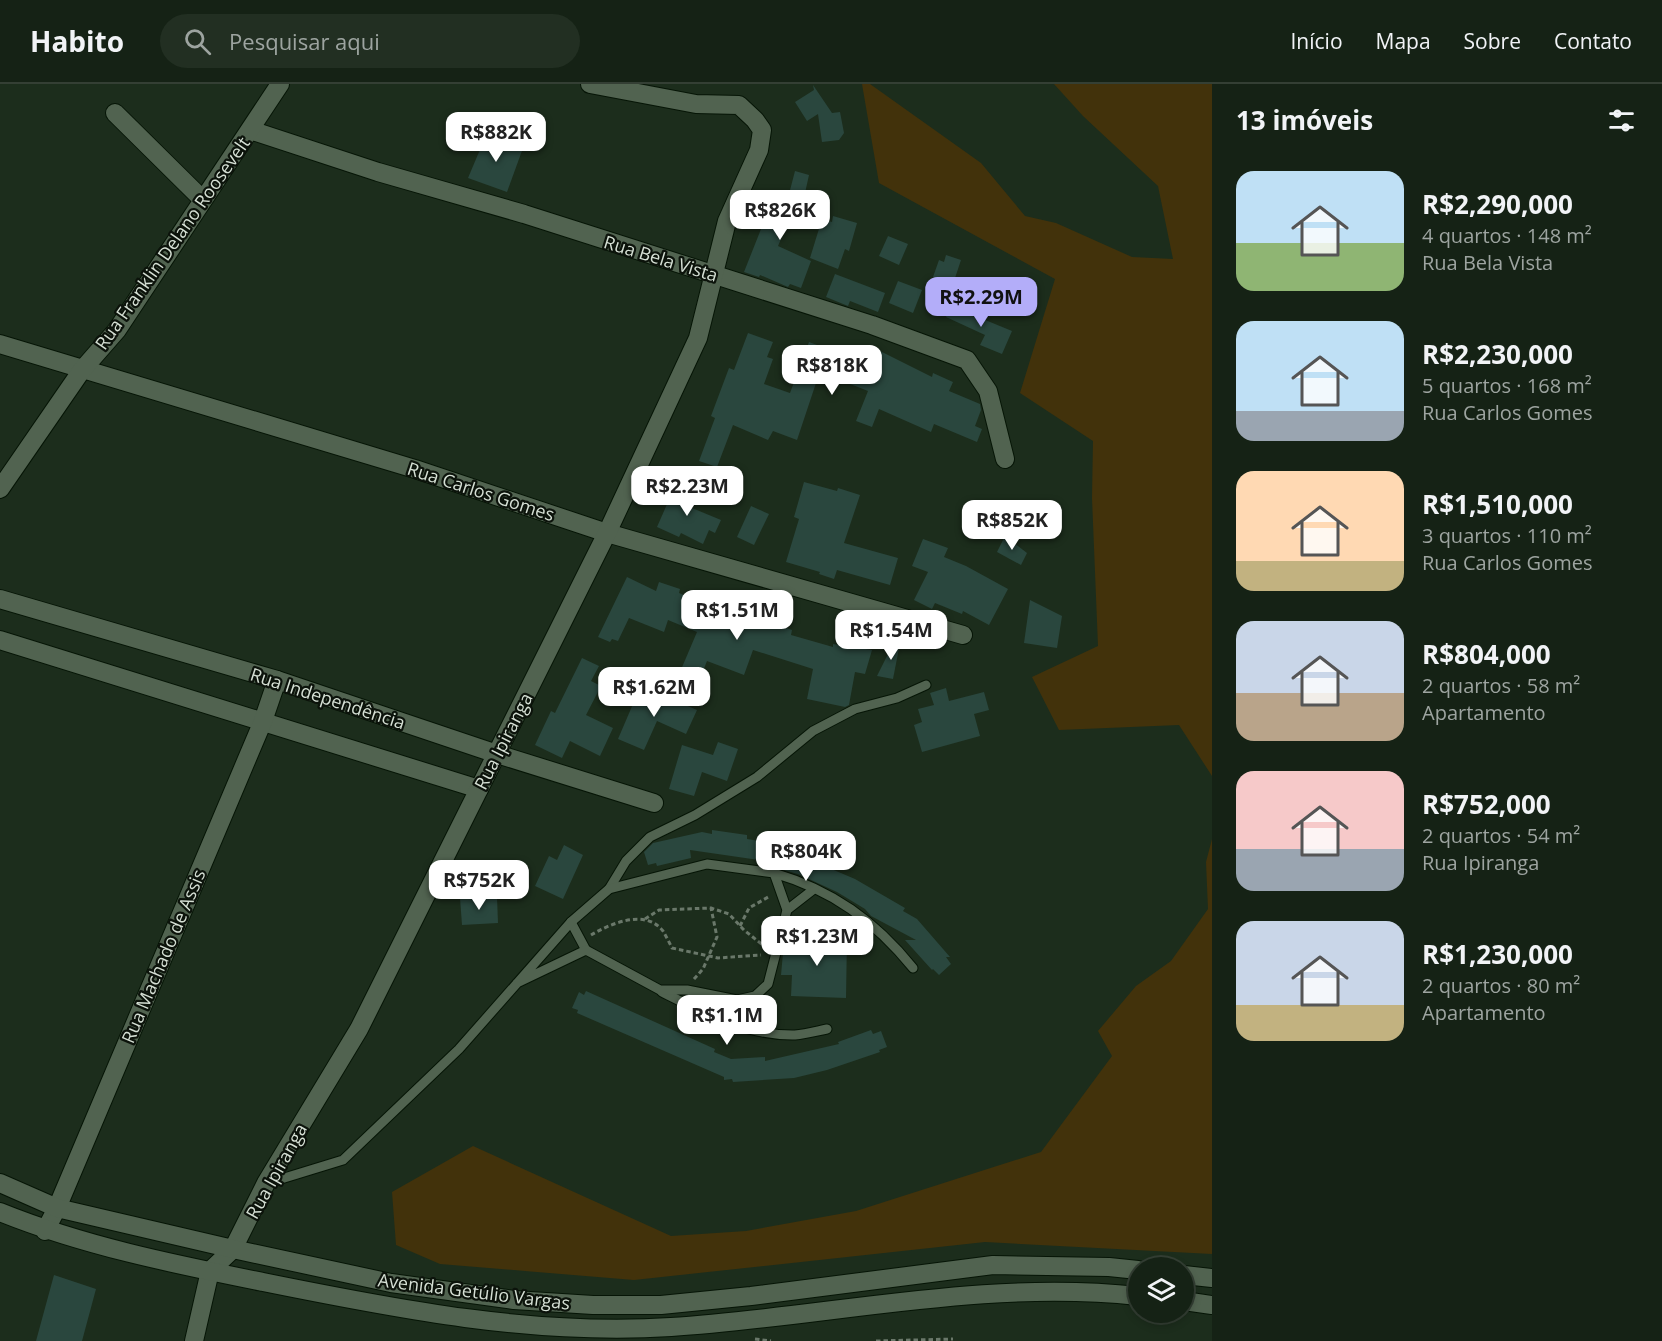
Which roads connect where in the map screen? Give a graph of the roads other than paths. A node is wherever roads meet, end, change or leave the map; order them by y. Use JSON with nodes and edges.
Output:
{"nodes":[{"id":1,"x":280,"y":84,"type":"edge"},
{"id":2,"x":590,"y":84,"type":"edge"},
{"id":3,"x":115,"y":113,"type":"dead end"},
{"id":4,"x":250,"y":130,"type":"junction"},
{"id":5,"x":202,"y":199,"type":"junction"},
{"id":6,"x":714,"y":274,"type":"junction"},
{"id":7,"x":0,"y":344,"type":"edge"},
{"id":8,"x":82,"y":370,"type":"junction"},
{"id":9,"x":1005,"y":459,"type":"dead end"},
{"id":10,"x":0,"y":489,"type":"edge"},
{"id":11,"x":607,"y":533,"type":"junction"},
{"id":12,"x":0,"y":599,"type":"edge"},
{"id":13,"x":963,"y":635,"type":"dead end"},
{"id":14,"x":0,"y":640,"type":"edge"},
{"id":15,"x":277,"y":680,"type":"junction"},
{"id":16,"x":926,"y":685,"type":"dead end"},
{"id":17,"x":263,"y":721,"type":"junction"},
{"id":18,"x":497,"y":754,"type":"junction"},
{"id":19,"x":479,"y":789,"type":"junction"},
{"id":20,"x":654,"y":803,"type":"dead end"},
{"id":21,"x":774,"y":873,"type":"junction"},
{"id":22,"x":609,"y":889,"type":"junction"},
{"id":23,"x":814,"y":889,"type":"junction"},
{"id":24,"x":787,"y":910,"type":"junction"},
{"id":25,"x":571,"y":922,"type":"junction"},
{"id":26,"x":586,"y":950,"type":"junction"},
{"id":27,"x":913,"y":968,"type":"dead end"},
{"id":28,"x":517,"y":983,"type":"junction"},
{"id":29,"x":660,"y":990,"type":"junction"},
{"id":30,"x":827,"y":1029,"type":"dead end"},
{"id":31,"x":0,"y":1183,"type":"edge"},
{"id":32,"x":266,"y":1183,"type":"junction"},
{"id":33,"x":57,"y":1208,"type":"junction"},
{"id":34,"x":0,"y":1212,"type":"edge"},
{"id":35,"x":45,"y":1231,"type":"junction"},
{"id":36,"x":233,"y":1250,"type":"junction"},
{"id":37,"x":1128,"y":1269,"type":"edge"},
{"id":38,"x":210,"y":1271,"type":"junction"},
{"id":39,"x":1194,"y":1276,"type":"edge"},
{"id":40,"x":1212,"y":1278,"type":"edge"},
{"id":41,"x":1128,"y":1295,"type":"edge"},
{"id":42,"x":1194,"y":1302,"type":"edge"},
{"id":43,"x":1212,"y":1305,"type":"edge"},
{"id":44,"x":194,"y":1341,"type":"edge"}],
"edges":[{"from":1,"to":4,"type":"street","name":"Rua Franklin Delano Roosevelt"},
{"from":2,"to":6,"type":"street","name":"Rua Ipiranga"},
{"from":3,"to":5,"type":"street"},
{"from":4,"to":5,"type":"street","name":"Rua Franklin Delano Roosevelt"},
{"from":4,"to":6,"type":"street","name":"Rua Bela Vista"},
{"from":5,"to":8,"type":"street","name":"Rua Franklin Delano Roosevelt"},
{"from":6,"to":9,"type":"street","name":"Rua Bela Vista"},
{"from":6,"to":11,"type":"street","name":"Rua Ipiranga"},
{"from":7,"to":8,"type":"street","name":"Rua Carlos Gomes"},
{"from":8,"to":10,"type":"street","name":"Rua Franklin Delano Roosevelt"},
{"from":8,"to":11,"type":"street","name":"Rua Carlos Gomes"},
{"from":11,"to":13,"type":"street","name":"Rua Carlos Gomes"},
{"from":11,"to":18,"type":"street","name":"Rua Ipiranga"},
{"from":12,"to":15,"type":"street","name":"Rua Independência"},
{"from":14,"to":17,"type":"street"},
{"from":15,"to":17,"type":"street","name":"Rua Machado de Assis"},
{"from":15,"to":18,"type":"street","name":"Rua Independência"},
{"from":16,"to":22,"type":"lane"},
{"from":17,"to":19,"type":"street"},
{"from":17,"to":33,"type":"street","name":"Rua Machado de Assis"},
{"from":18,"to":19,"type":"street","name":"Rua Ipiranga"},
{"from":18,"to":20,"type":"street","name":"Rua Independência"},
{"from":19,"to":32,"type":"street","name":"Rua Ipiranga"},
{"from":21,"to":22,"type":"lane"},
{"from":21,"to":23,"type":"lane"},
{"from":21,"to":24,"type":"lane"},
{"from":22,"to":25,"type":"lane"},
{"from":23,"to":24,"type":"lane"},
{"from":23,"to":27,"type":"lane"},
{"from":24,"to":29,"type":"lane"},
{"from":25,"to":26,"type":"lane"},
{"from":25,"to":28,"type":"lane"},
{"from":26,"to":28,"type":"lane"},
{"from":26,"to":29,"type":"lane"},
{"from":28,"to":32,"type":"lane"},
{"from":29,"to":30,"type":"lane"},
{"from":31,"to":33,"type":"street","name":"Avenida Getúlio Vargas"},
{"from":32,"to":36,"type":"street","name":"Rua Ipiranga"},
{"from":33,"to":35,"type":"street","name":"Rua Machado de Assis"},
{"from":33,"to":36,"type":"street","name":"Avenida Getúlio Vargas"},
{"from":34,"to":35,"type":"street","name":"Avenida Getúlio Vargas"},
{"from":35,"to":38,"type":"street","name":"Avenida Getúlio Vargas"},
{"from":36,"to":37,"type":"street","name":"Avenida Getúlio Vargas"},
{"from":36,"to":38,"type":"street","name":"Rua Ipiranga"},
{"from":38,"to":41,"type":"street","name":"Avenida Getúlio Vargas"},
{"from":38,"to":44,"type":"street"},
{"from":39,"to":40,"type":"street"},
{"from":42,"to":43,"type":"street"}]}
